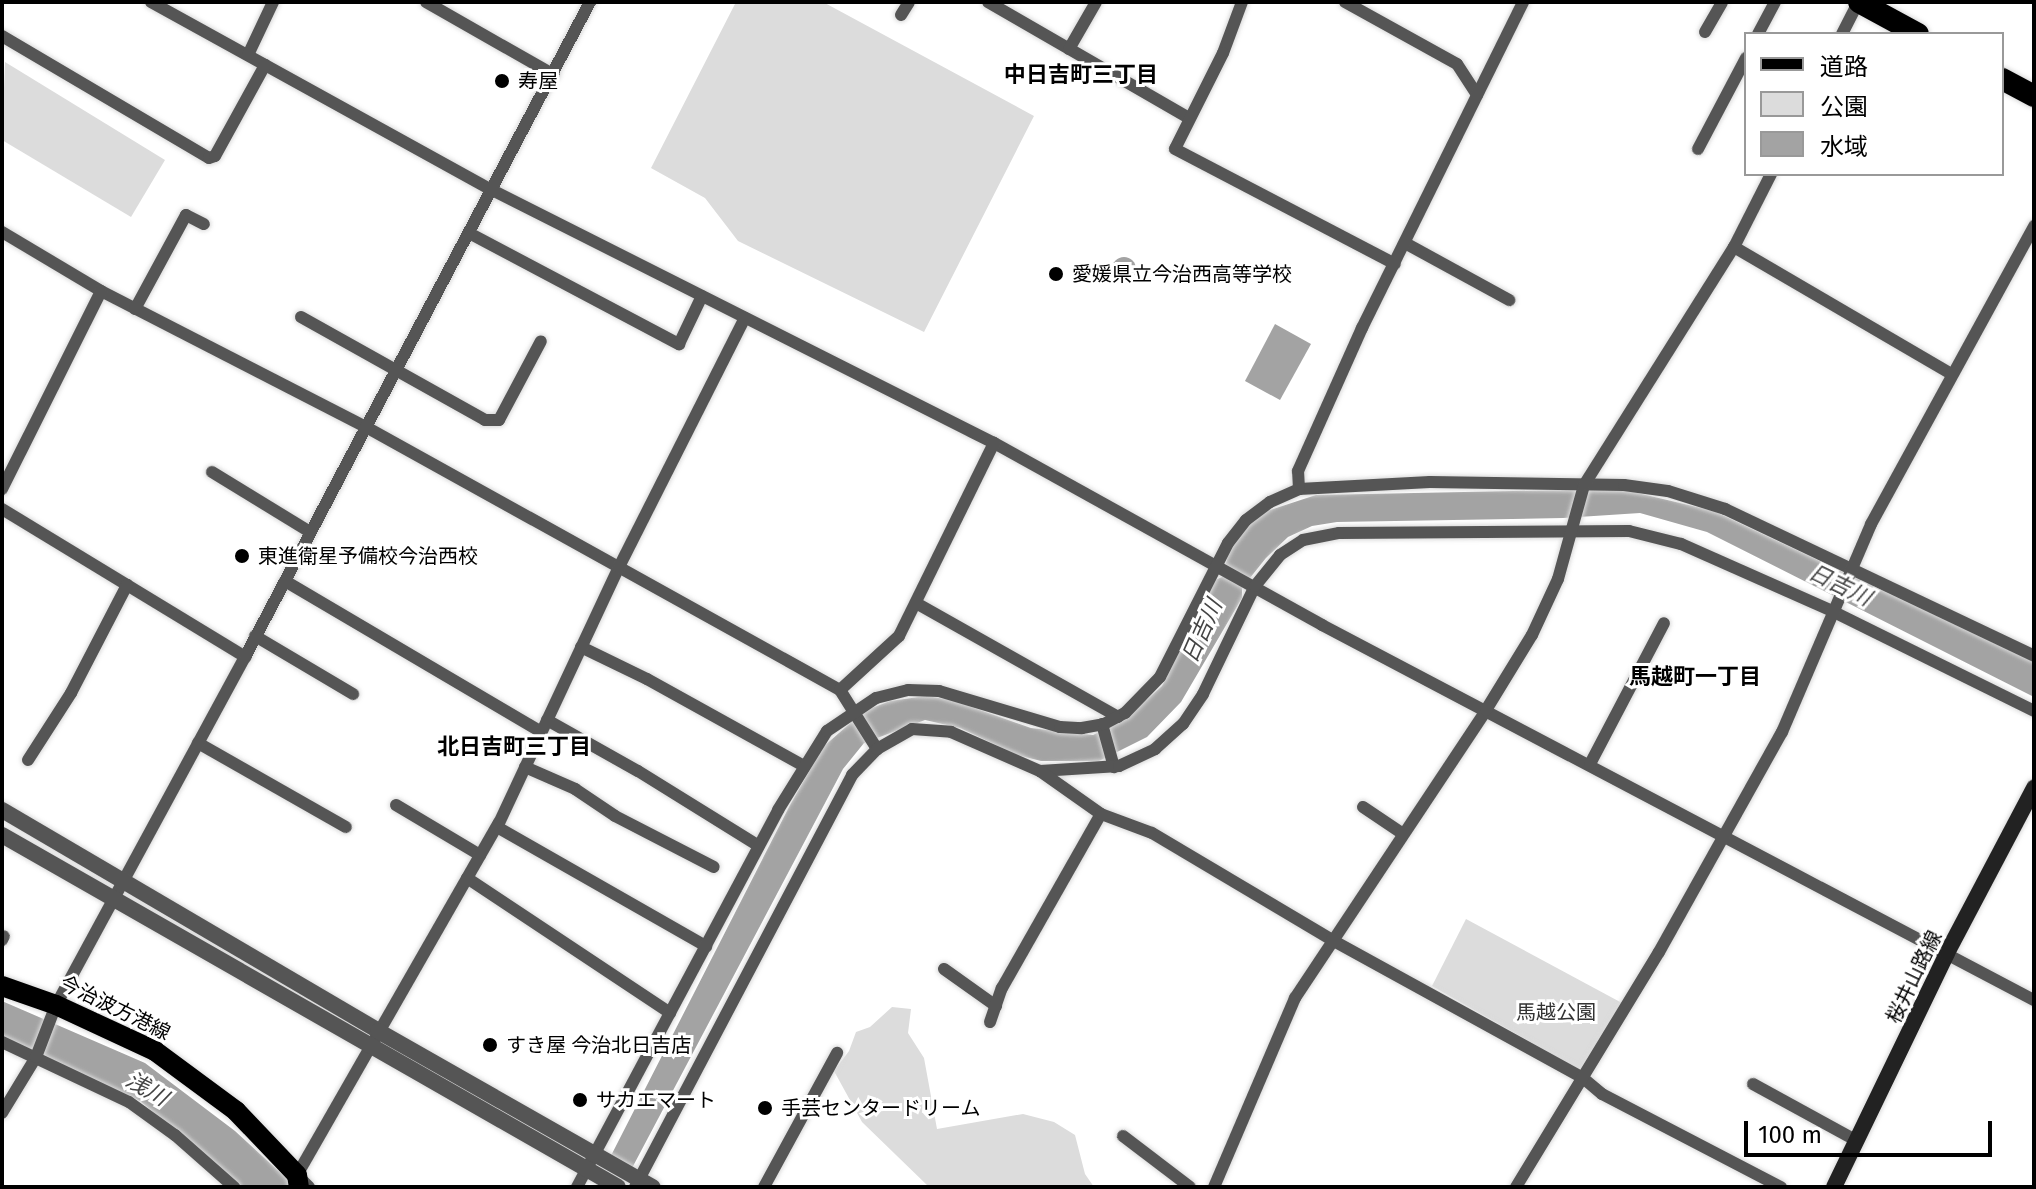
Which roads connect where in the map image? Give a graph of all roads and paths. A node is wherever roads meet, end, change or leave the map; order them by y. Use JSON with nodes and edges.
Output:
{"nodes":[{"id":1,"x":151,"y":2,"type":"edge"},
{"id":2,"x":273,"y":2,"type":"edge"},
{"id":3,"x":426,"y":2,"type":"edge"},
{"id":4,"x":909,"y":2,"type":"edge"},
{"id":5,"x":988,"y":2,"type":"edge"},
{"id":6,"x":1096,"y":2,"type":"edge"},
{"id":7,"x":1242,"y":2,"type":"edge"},
{"id":8,"x":1345,"y":2,"type":"edge"},
{"id":9,"x":1523,"y":2,"type":"edge"},
{"id":10,"x":1722,"y":2,"type":"edge"},
{"id":11,"x":1775,"y":2,"type":"edge"},
{"id":12,"x":1859,"y":2,"type":"edge"},
{"id":13,"x":587,"y":3,"type":"edge"},
{"id":14,"x":901,"y":15,"type":"dead end"},
{"id":15,"x":1705,"y":32,"type":"dead end"},
{"id":16,"x":1759,"y":32,"type":"edge"},
{"id":17,"x":1843,"y":32,"type":"edge"},
{"id":18,"x":1914,"y":32,"type":"edge"},
{"id":19,"x":2,"y":36,"type":"edge"},
{"id":20,"x":1069,"y":49,"type":"junction"},
{"id":21,"x":248,"y":55,"type":"junction"},
{"id":22,"x":1744,"y":62,"type":"edge"},
{"id":23,"x":265,"y":65,"type":"junction"},
{"id":24,"x":554,"y":75,"type":"junction"},
{"id":25,"x":2004,"y":80,"type":"edge"},
{"id":26,"x":1477,"y":95,"type":"junction"},
{"id":27,"x":2034,"y":96,"type":"edge"},
{"id":28,"x":1189,"y":118,"type":"junction"},
{"id":29,"x":1698,"y":149,"type":"dead end"},
{"id":30,"x":1770,"y":176,"type":"edge"},
{"id":31,"x":492,"y":190,"type":"junction"},
{"id":32,"x":204,"y":224,"type":"dead end"},
{"id":33,"x":2034,"y":226,"type":"edge"},
{"id":34,"x":2,"y":232,"type":"edge"},
{"id":35,"x":469,"y":233,"type":"junction"},
{"id":36,"x":1405,"y":243,"type":"junction"},
{"id":37,"x":1734,"y":247,"type":"junction"},
{"id":38,"x":1395,"y":264,"type":"junction"},
{"id":39,"x":101,"y":291,"type":"junction"},
{"id":40,"x":702,"y":296,"type":"junction"},
{"id":41,"x":1509,"y":300,"type":"dead end"},
{"id":42,"x":135,"y":309,"type":"junction"},
{"id":43,"x":301,"y":317,"type":"dead end"},
{"id":44,"x":745,"y":318,"type":"junction"},
{"id":45,"x":541,"y":341,"type":"dead end"},
{"id":46,"x":396,"y":371,"type":"junction"},
{"id":47,"x":1951,"y":374,"type":"junction"},
{"id":48,"x":366,"y":427,"type":"junction"},
{"id":49,"x":994,"y":443,"type":"junction"},
{"id":50,"x":212,"y":472,"type":"dead end"},
{"id":51,"x":1583,"y":486,"type":"junction"},
{"id":52,"x":2,"y":489,"type":"edge"},
{"id":53,"x":1299,"y":489,"type":"junction"},
{"id":54,"x":2,"y":509,"type":"edge"},
{"id":55,"x":310,"y":532,"type":"junction"},
{"id":56,"x":1573,"y":532,"type":"junction"},
{"id":57,"x":1215,"y":566,"type":"junction"},
{"id":58,"x":619,"y":567,"type":"junction"},
{"id":59,"x":1850,"y":570,"type":"junction"},
{"id":60,"x":285,"y":581,"type":"junction"},
{"id":61,"x":127,"y":585,"type":"junction"},
{"id":62,"x":1255,"y":586,"type":"junction"},
{"id":63,"x":916,"y":603,"type":"junction"},
{"id":64,"x":1832,"y":611,"type":"junction"},
{"id":65,"x":1664,"y":623,"type":"dead end"},
{"id":66,"x":255,"y":636,"type":"junction"},
{"id":67,"x":581,"y":647,"type":"junction"},
{"id":68,"x":2034,"y":656,"type":"edge"},
{"id":69,"x":245,"y":657,"type":"junction"},
{"id":70,"x":840,"y":690,"type":"junction"},
{"id":71,"x":353,"y":694,"type":"dead end"},
{"id":72,"x":1486,"y":710,"type":"junction"},
{"id":73,"x":2034,"y":711,"type":"edge"},
{"id":74,"x":852,"y":713,"type":"junction"},
{"id":75,"x":1118,"y":717,"type":"junction"},
{"id":76,"x":1102,"y":725,"type":"junction"},
{"id":77,"x":544,"y":726,"type":"junction"},
{"id":78,"x":198,"y":743,"type":"junction"},
{"id":79,"x":876,"y":749,"type":"junction"},
{"id":80,"x":28,"y":760,"type":"dead end"},
{"id":81,"x":1590,"y":764,"type":"junction"},
{"id":82,"x":804,"y":766,"type":"junction"},
{"id":83,"x":1114,"y":766,"type":"junction"},
{"id":84,"x":525,"y":767,"type":"junction"},
{"id":85,"x":1040,"y":771,"type":"junction"},
{"id":86,"x":2034,"y":788,"type":"edge"},
{"id":87,"x":396,"y":805,"type":"dead end"},
{"id":88,"x":1363,"y":807,"type":"dead end"},
{"id":89,"x":2,"y":810,"type":"edge"},
{"id":90,"x":1101,"y":814,"type":"junction"},
{"id":91,"x":346,"y":827,"type":"dead end"},
{"id":92,"x":497,"y":827,"type":"junction"},
{"id":93,"x":1403,"y":834,"type":"junction"},
{"id":94,"x":1724,"y":834,"type":"junction"},
{"id":95,"x":2,"y":835,"type":"edge"},
{"id":96,"x":759,"y":846,"type":"junction"},
{"id":97,"x":480,"y":855,"type":"junction"},
{"id":98,"x":714,"y":867,"type":"dead end"},
{"id":99,"x":467,"y":878,"type":"junction"},
{"id":100,"x":124,"y":882,"type":"junction"},
{"id":101,"x":115,"y":898,"type":"junction"},
{"id":102,"x":1332,"y":940,"type":"junction"},
{"id":103,"x":706,"y":946,"type":"junction"},
{"id":104,"x":1947,"y":953,"type":"junction"},
{"id":105,"x":944,"y":969,"type":"dead end"},
{"id":106,"x":2,"y":986,"type":"edge"},
{"id":107,"x":2034,"y":1000,"type":"edge"},
{"id":108,"x":996,"y":1006,"type":"junction"},
{"id":109,"x":53,"y":1011,"type":"junction"},
{"id":110,"x":670,"y":1013,"type":"junction"},
{"id":111,"x":990,"y":1022,"type":"dead end"},
{"id":112,"x":374,"y":1038,"type":"junction"},
{"id":113,"x":2,"y":1042,"type":"edge"},
{"id":114,"x":837,"y":1053,"type":"dead end"},
{"id":115,"x":36,"y":1054,"type":"junction"},
{"id":116,"x":1583,"y":1078,"type":"junction"},
{"id":117,"x":1753,"y":1084,"type":"dead end"},
{"id":118,"x":2,"y":1113,"type":"edge"},
{"id":119,"x":1123,"y":1136,"type":"dead end"},
{"id":120,"x":1857,"y":1141,"type":"junction"},
{"id":121,"x":592,"y":1162,"type":"junction"},
{"id":122,"x":302,"y":1183,"type":"edge"},
{"id":123,"x":641,"y":1183,"type":"edge"},
{"id":124,"x":234,"y":1187,"type":"edge"},
{"id":125,"x":577,"y":1187,"type":"edge"},
{"id":126,"x":618,"y":1187,"type":"edge"},
{"id":127,"x":764,"y":1187,"type":"edge"},
{"id":128,"x":1190,"y":1187,"type":"edge"},
{"id":129,"x":1214,"y":1187,"type":"edge"},
{"id":130,"x":1516,"y":1187,"type":"edge"},
{"id":131,"x":1781,"y":1187,"type":"edge"},
{"id":132,"x":1834,"y":1187,"type":"edge"}],
"edges":[{"from":1,"to":21,"type":"street"},
{"from":2,"to":21,"type":"street"},
{"from":3,"to":24,"type":"street"},
{"from":4,"to":14,"type":"street"},
{"from":5,"to":20,"type":"street"},
{"from":6,"to":20,"type":"street"},
{"from":7,"to":28,"type":"street"},
{"from":8,"to":26,"type":"street"},
{"from":9,"to":26,"type":"street"},
{"from":10,"to":15,"type":"street"},
{"from":11,"to":16,"type":"street"},
{"from":12,"to":17,"type":"street"},
{"from":12,"to":18,"type":"highway"},
{"from":13,"to":24,"type":"street"},
{"from":19,"to":23,"type":"street"},
{"from":20,"to":28,"type":"street"},
{"from":21,"to":23,"type":"street"},
{"from":22,"to":29,"type":"street"},
{"from":23,"to":31,"type":"street"},
{"from":24,"to":31,"type":"street"},
{"from":25,"to":27,"type":"highway"},
{"from":26,"to":36,"type":"street"},
{"from":28,"to":38,"type":"street"},
{"from":30,"to":37,"type":"street"},
{"from":31,"to":35,"type":"street"},
{"from":31,"to":40,"type":"street"},
{"from":32,"to":42,"type":"street"},
{"from":33,"to":47,"type":"street"},
{"from":34,"to":39,"type":"street"},
{"from":35,"to":40,"type":"street"},
{"from":35,"to":46,"type":"street"},
{"from":36,"to":38,"type":"street"},
{"from":36,"to":41,"type":"street"},
{"from":37,"to":47,"type":"street"},
{"from":37,"to":51,"type":"street"},
{"from":38,"to":53,"type":"street"},
{"from":39,"to":42,"type":"street"},
{"from":39,"to":52,"type":"street"},
{"from":40,"to":44,"type":"street"},
{"from":42,"to":48,"type":"street"},
{"from":43,"to":46,"type":"street"},
{"from":44,"to":49,"type":"street"},
{"from":44,"to":58,"type":"street"},
{"from":45,"to":46,"type":"street"},
{"from":46,"to":48,"type":"street"},
{"from":47,"to":59,"type":"street"},
{"from":48,"to":55,"type":"street"},
{"from":48,"to":58,"type":"street"},
{"from":49,"to":57,"type":"street"},
{"from":49,"to":63,"type":"street"},
{"from":50,"to":55,"type":"street"},
{"from":51,"to":53,"type":"street"},
{"from":51,"to":56,"type":"street"},
{"from":51,"to":59,"type":"street"},
{"from":53,"to":57,"type":"street"},
{"from":54,"to":61,"type":"street"},
{"from":55,"to":60,"type":"street"},
{"from":56,"to":62,"type":"street"},
{"from":56,"to":64,"type":"street"},
{"from":56,"to":72,"type":"street"},
{"from":57,"to":62,"type":"street"},
{"from":57,"to":75,"type":"street"},
{"from":58,"to":67,"type":"street"},
{"from":58,"to":70,"type":"street"},
{"from":59,"to":64,"type":"street"},
{"from":59,"to":68,"type":"street"},
{"from":60,"to":66,"type":"street"},
{"from":60,"to":77,"type":"street"},
{"from":61,"to":69,"type":"street"},
{"from":61,"to":80,"type":"street"},
{"from":62,"to":72,"type":"street"},
{"from":62,"to":83,"type":"street"},
{"from":63,"to":70,"type":"street"},
{"from":63,"to":75,"type":"street"},
{"from":64,"to":73,"type":"street"},
{"from":64,"to":94,"type":"street"},
{"from":65,"to":81,"type":"street"},
{"from":66,"to":69,"type":"street"},
{"from":66,"to":71,"type":"street"},
{"from":67,"to":77,"type":"street"},
{"from":67,"to":82,"type":"street"},
{"from":69,"to":78,"type":"street"},
{"from":70,"to":74,"type":"street"},
{"from":72,"to":81,"type":"street"},
{"from":72,"to":93,"type":"street"},
{"from":74,"to":76,"type":"street"},
{"from":74,"to":79,"type":"street"},
{"from":74,"to":82,"type":"street"},
{"from":75,"to":76,"type":"street"},
{"from":76,"to":83,"type":"street"},
{"from":77,"to":84,"type":"street"},
{"from":77,"to":96,"type":"street"},
{"from":78,"to":91,"type":"street"},
{"from":78,"to":100,"type":"street"},
{"from":79,"to":85,"type":"street"},
{"from":79,"to":123,"type":"street"},
{"from":81,"to":94,"type":"street"},
{"from":82,"to":96,"type":"street"},
{"from":83,"to":85,"type":"street"},
{"from":84,"to":92,"type":"street"},
{"from":84,"to":98,"type":"street"},
{"from":85,"to":90,"type":"street"},
{"from":86,"to":104,"type":"main road","name":"桜井山路線"},
{"from":87,"to":97,"type":"street"},
{"from":88,"to":93,"type":"street"},
{"from":89,"to":100,"type":"street"},
{"from":90,"to":102,"type":"street"},
{"from":90,"to":108,"type":"street"},
{"from":92,"to":97,"type":"street"},
{"from":92,"to":103,"type":"street"},
{"from":93,"to":102,"type":"street"},
{"from":94,"to":104,"type":"street"},
{"from":94,"to":116,"type":"street"},
{"from":95,"to":101,"type":"street"},
{"from":96,"to":103,"type":"street"},
{"from":97,"to":99,"type":"street"},
{"from":99,"to":110,"type":"street"},
{"from":99,"to":112,"type":"street"},
{"from":100,"to":101,"type":"street"},
{"from":100,"to":112,"type":"street"},
{"from":101,"to":109,"type":"street"},
{"from":101,"to":112,"type":"street"},
{"from":102,"to":116,"type":"street"},
{"from":102,"to":129,"type":"street"},
{"from":103,"to":110,"type":"street"},
{"from":104,"to":107,"type":"street"},
{"from":104,"to":120,"type":"main road","name":"桜井山路線"},
{"from":105,"to":108,"type":"street"},
{"from":106,"to":109,"type":"main road","name":"今治波方港線"},
{"from":108,"to":111,"type":"street"},
{"from":109,"to":115,"type":"street"},
{"from":109,"to":122,"type":"main road","name":"今治波方港線"},
{"from":110,"to":121,"type":"street"},
{"from":112,"to":121,"type":"street"},
{"from":112,"to":122,"type":"street"},
{"from":113,"to":115,"type":"street"},
{"from":114,"to":127,"type":"street"},
{"from":115,"to":118,"type":"street"},
{"from":115,"to":124,"type":"street"},
{"from":116,"to":130,"type":"street"},
{"from":116,"to":131,"type":"street"},
{"from":117,"to":120,"type":"street"},
{"from":119,"to":128,"type":"street"},
{"from":120,"to":132,"type":"main road","name":"桜井山路線"},
{"from":121,"to":123,"type":"street"},
{"from":121,"to":125,"type":"street"},
{"from":121,"to":126,"type":"street"}]}
